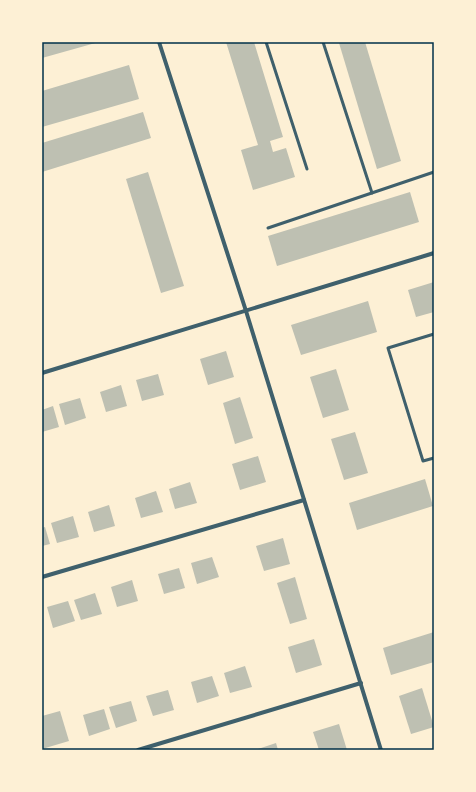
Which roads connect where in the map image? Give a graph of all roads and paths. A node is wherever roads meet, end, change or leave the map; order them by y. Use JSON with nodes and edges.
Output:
{"nodes":[{"id":1,"x":159,"y":42,"type":"edge"},
{"id":2,"x":266,"y":42,"type":"edge"},
{"id":3,"x":322,"y":42,"type":"edge"},
{"id":4,"x":307,"y":169,"type":"dead end"},
{"id":5,"x":434,"y":172,"type":"edge"},
{"id":6,"x":372,"y":193,"type":"junction"},
{"id":7,"x":268,"y":228,"type":"dead end"},
{"id":8,"x":434,"y":253,"type":"edge"},
{"id":9,"x":246,"y":311,"type":"junction"},
{"id":10,"x":434,"y":334,"type":"edge"},
{"id":11,"x":42,"y":373,"type":"edge"},
{"id":12,"x":434,"y":458,"type":"edge"},
{"id":13,"x":304,"y":500,"type":"junction"},
{"id":14,"x":42,"y":578,"type":"edge"},
{"id":15,"x":361,"y":683,"type":"junction"},
{"id":16,"x":138,"y":750,"type":"edge"},
{"id":17,"x":381,"y":750,"type":"edge"}],
"edges":[{"from":1,"to":9,"type":"street"},
{"from":2,"to":4,"type":"lane"},
{"from":3,"to":6,"type":"lane"},
{"from":5,"to":6,"type":"lane"},
{"from":6,"to":7,"type":"lane"},
{"from":8,"to":9,"type":"street"},
{"from":9,"to":11,"type":"street"},
{"from":9,"to":13,"type":"street"},
{"from":10,"to":12,"type":"lane"},
{"from":13,"to":14,"type":"street"},
{"from":13,"to":15,"type":"street"},
{"from":15,"to":16,"type":"street"},
{"from":15,"to":17,"type":"street"}]}
